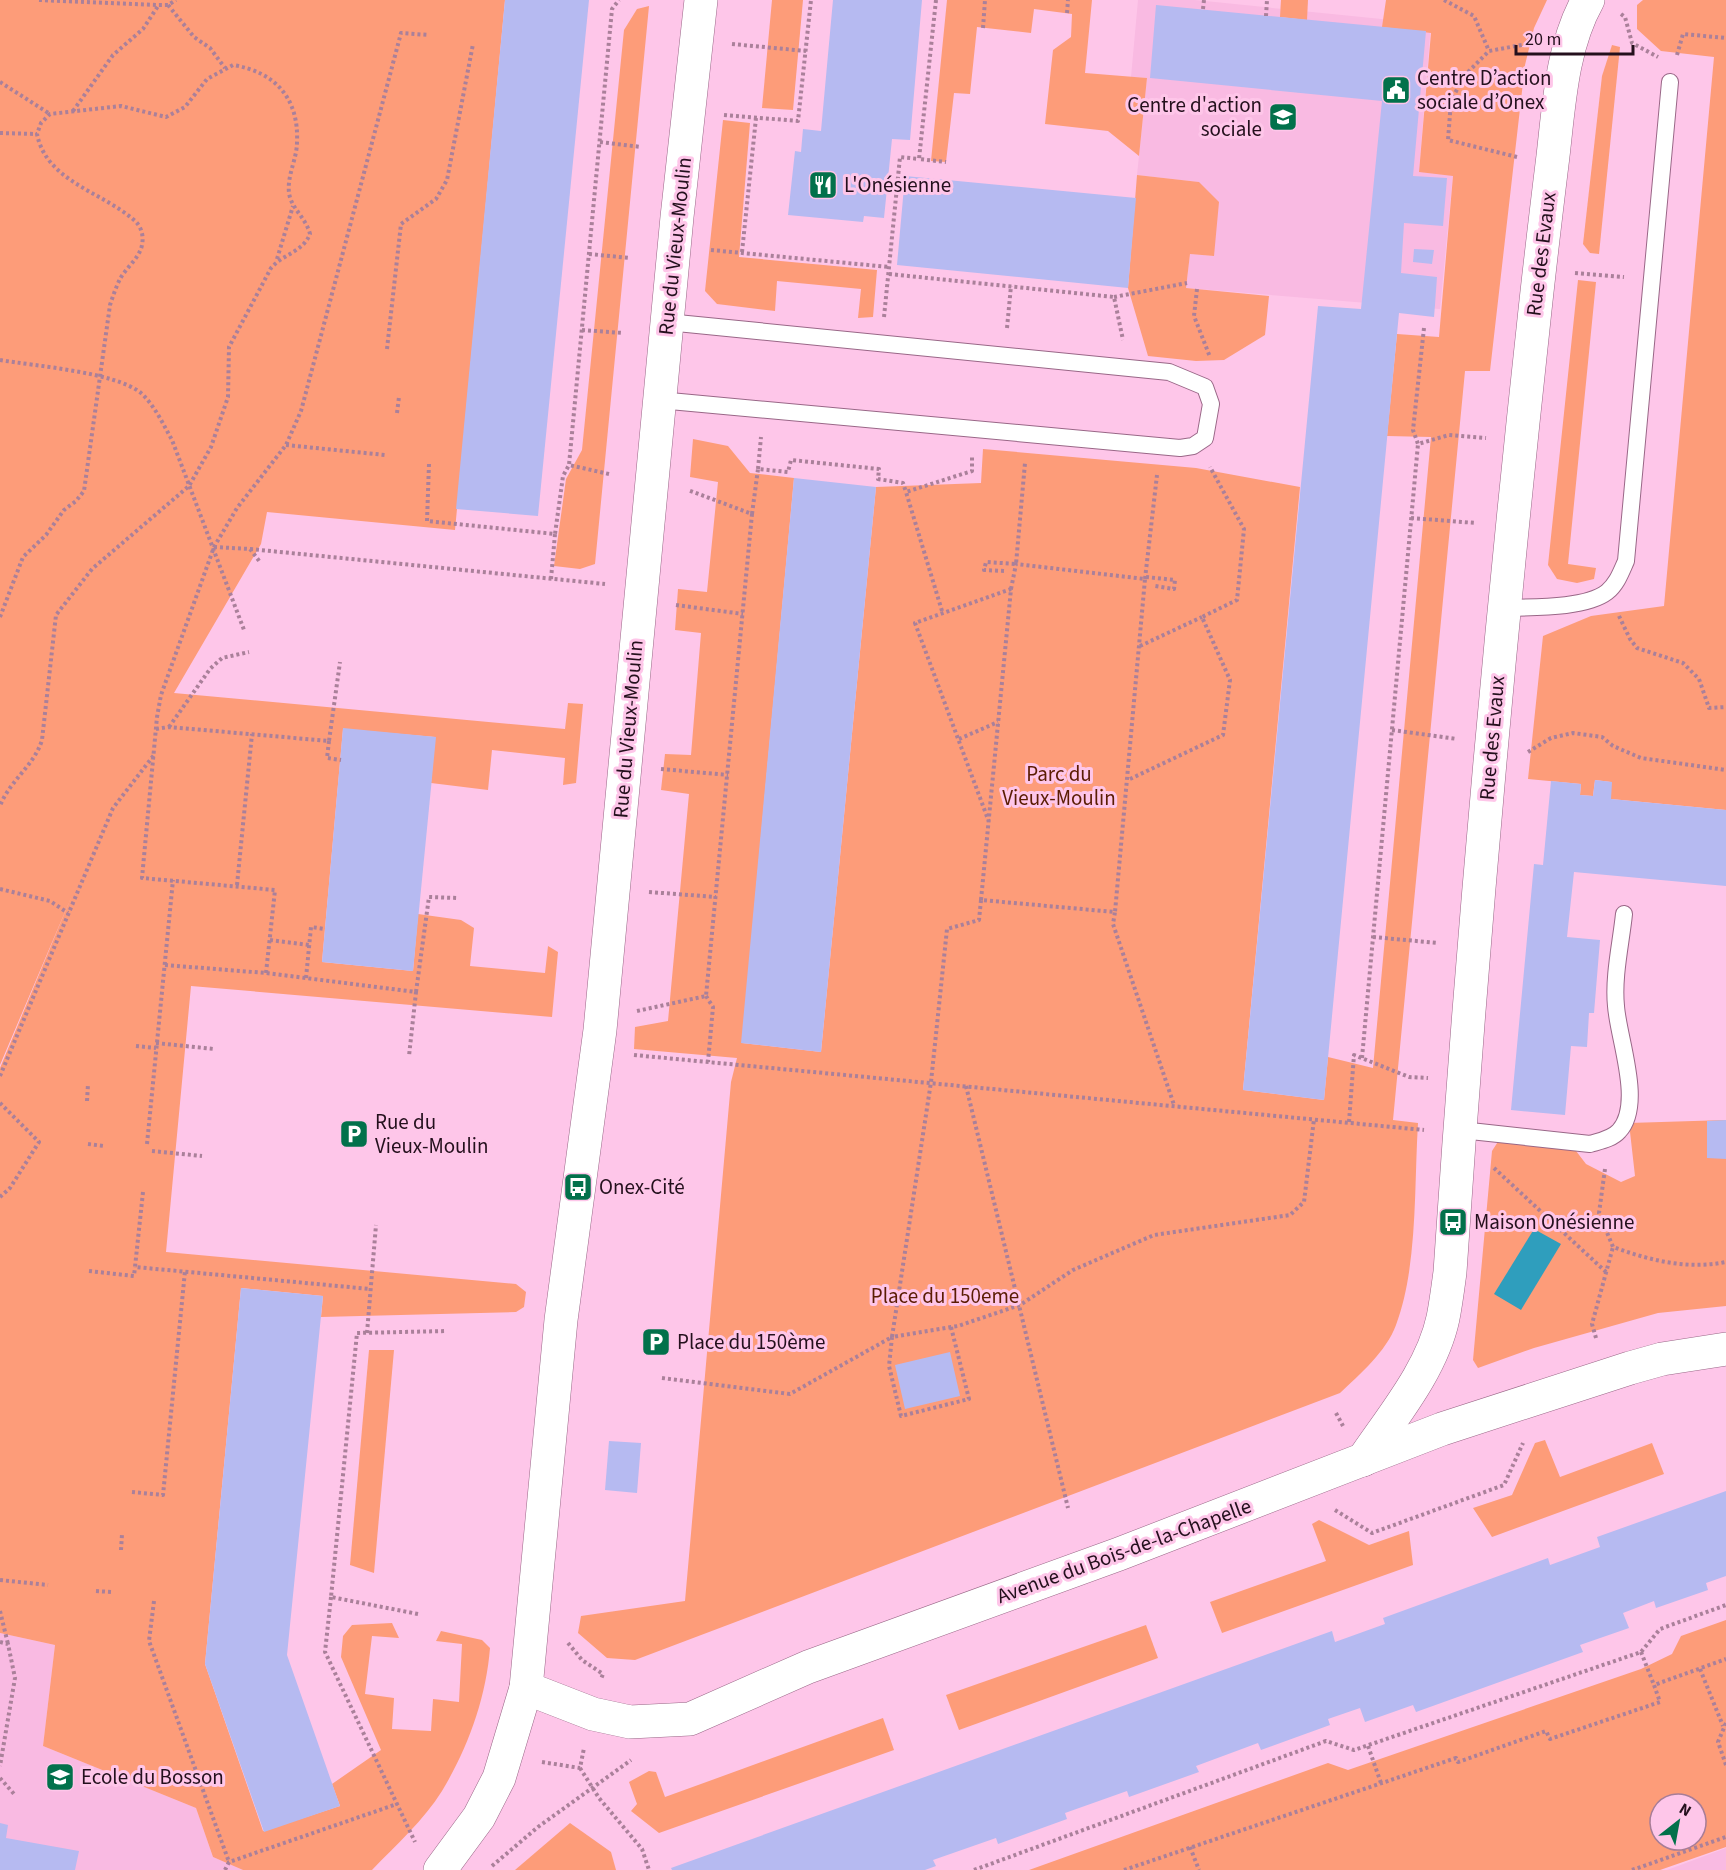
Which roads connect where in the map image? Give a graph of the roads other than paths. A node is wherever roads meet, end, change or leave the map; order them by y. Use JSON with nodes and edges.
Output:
{"nodes":[{"id":1,"x":701,"y":0,"type":"edge"},
{"id":2,"x":1588,"y":0,"type":"edge"},
{"id":3,"x":1672,"y":74,"type":"road end"},
{"id":4,"x":667,"y":322,"type":"junction"},
{"id":5,"x":659,"y":400,"type":"junction"},
{"id":6,"x":1502,"y":608,"type":"junction"},
{"id":7,"x":1624,"y":914,"type":"dead end"},
{"id":8,"x":1446,"y":1130,"type":"junction"},
{"id":9,"x":1726,"y":1349,"type":"edge"},
{"id":10,"x":1363,"y":1460,"type":"junction"},
{"id":11,"x":526,"y":1688,"type":"junction"},
{"id":12,"x":440,"y":1870,"type":"edge"}],
"edges":[{"from":1,"to":4,"type":"street","name":"Rue du Vieux-Moulin"},
{"from":2,"to":6,"type":"street","name":"Rue des Evaux"},
{"from":3,"to":6,"type":"lane"},
{"from":4,"to":5,"type":"street","name":"Rue du Vieux-Moulin"},
{"from":4,"to":5,"type":"lane"},
{"from":5,"to":11,"type":"street","name":"Rue du Vieux-Moulin"},
{"from":6,"to":8,"type":"street","name":"Rue des Evaux"},
{"from":7,"to":8,"type":"lane"},
{"from":8,"to":10,"type":"street","name":"Rue des Evaux"},
{"from":9,"to":10,"type":"street","name":"Avenue du Bois-de-la-Chapelle"},
{"from":10,"to":11,"type":"street","name":"Avenue du Bois-de-la-Chapelle"},
{"from":11,"to":12,"type":"street"}]}
